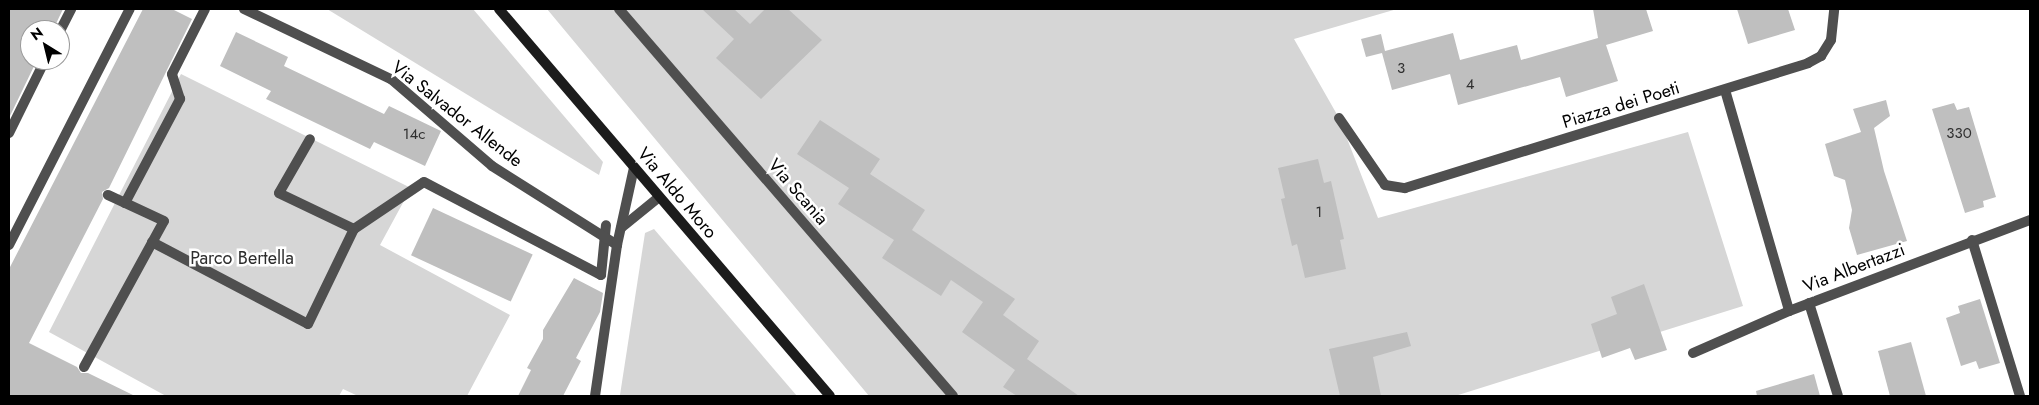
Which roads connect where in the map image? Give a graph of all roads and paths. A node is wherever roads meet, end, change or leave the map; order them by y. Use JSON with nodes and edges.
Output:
{"nodes":[{"id":1,"x":130,"y":9,"type":"edge"},
{"id":2,"x":205,"y":9,"type":"edge"},
{"id":3,"x":244,"y":9,"type":"edge"},
{"id":4,"x":500,"y":9,"type":"edge"},
{"id":5,"x":619,"y":9,"type":"edge"},
{"id":6,"x":1834,"y":9,"type":"edge"},
{"id":7,"x":41,"y":70,"type":"edge"},
{"id":8,"x":1725,"y":90,"type":"junction"},
{"id":9,"x":1339,"y":118,"type":"dead end"},
{"id":10,"x":9,"y":133,"type":"edge"},
{"id":11,"x":310,"y":139,"type":"dead end"},
{"id":12,"x":634,"y":168,"type":"junction"},
{"id":13,"x":108,"y":195,"type":"dead end"},
{"id":14,"x":659,"y":197,"type":"junction"},
{"id":15,"x":125,"y":203,"type":"junction"},
{"id":16,"x":2030,"y":220,"type":"edge"},
{"id":17,"x":606,"y":225,"type":"dead end"},
{"id":18,"x":621,"y":228,"type":"junction"},
{"id":19,"x":354,"y":229,"type":"junction"},
{"id":20,"x":604,"y":237,"type":"junction"},
{"id":21,"x":1972,"y":240,"type":"junction"},
{"id":22,"x":152,"y":242,"type":"junction"},
{"id":23,"x":9,"y":245,"type":"edge"},
{"id":24,"x":617,"y":245,"type":"junction"},
{"id":25,"x":1809,"y":303,"type":"junction"},
{"id":26,"x":1789,"y":311,"type":"junction"},
{"id":27,"x":1693,"y":353,"type":"dead end"},
{"id":28,"x":84,"y":367,"type":"dead end"},
{"id":29,"x":595,"y":396,"type":"edge"},
{"id":30,"x":830,"y":396,"type":"edge"},
{"id":31,"x":953,"y":396,"type":"edge"},
{"id":32,"x":1838,"y":396,"type":"edge"},
{"id":33,"x":2020,"y":396,"type":"edge"}],
"edges":[{"from":1,"to":23,"type":"street"},
{"from":2,"to":15,"type":"street"},
{"from":3,"to":20,"type":"street","name":"Via Salvador Allende"},
{"from":4,"to":12,"type":"main road","name":"Via Aldo Moro"},
{"from":5,"to":31,"type":"street","name":"Via Scania"},
{"from":6,"to":8,"type":"street","name":"Piazza dei Poeti"},
{"from":7,"to":10,"type":"street"},
{"from":8,"to":9,"type":"street","name":"Piazza dei Poeti"},
{"from":8,"to":26,"type":"street"},
{"from":11,"to":19,"type":"street"},
{"from":12,"to":14,"type":"main road","name":"Via Aldo Moro"},
{"from":12,"to":18,"type":"street"},
{"from":13,"to":15,"type":"street"},
{"from":14,"to":18,"type":"street"},
{"from":14,"to":30,"type":"main road","name":"Via Aldo Moro"},
{"from":15,"to":22,"type":"street"},
{"from":16,"to":21,"type":"street","name":"Via Albertazzi"},
{"from":17,"to":20,"type":"street"},
{"from":18,"to":24,"type":"street"},
{"from":19,"to":20,"type":"street"},
{"from":19,"to":22,"type":"street"},
{"from":20,"to":24,"type":"street","name":"Via Salvador Allende"},
{"from":21,"to":25,"type":"street","name":"Via Albertazzi"},
{"from":21,"to":33,"type":"street"},
{"from":22,"to":28,"type":"street"},
{"from":24,"to":29,"type":"street"},
{"from":25,"to":26,"type":"street","name":"Via Albertazzi"},
{"from":25,"to":32,"type":"street"},
{"from":26,"to":27,"type":"street","name":"Via Albertazzi"}]}
